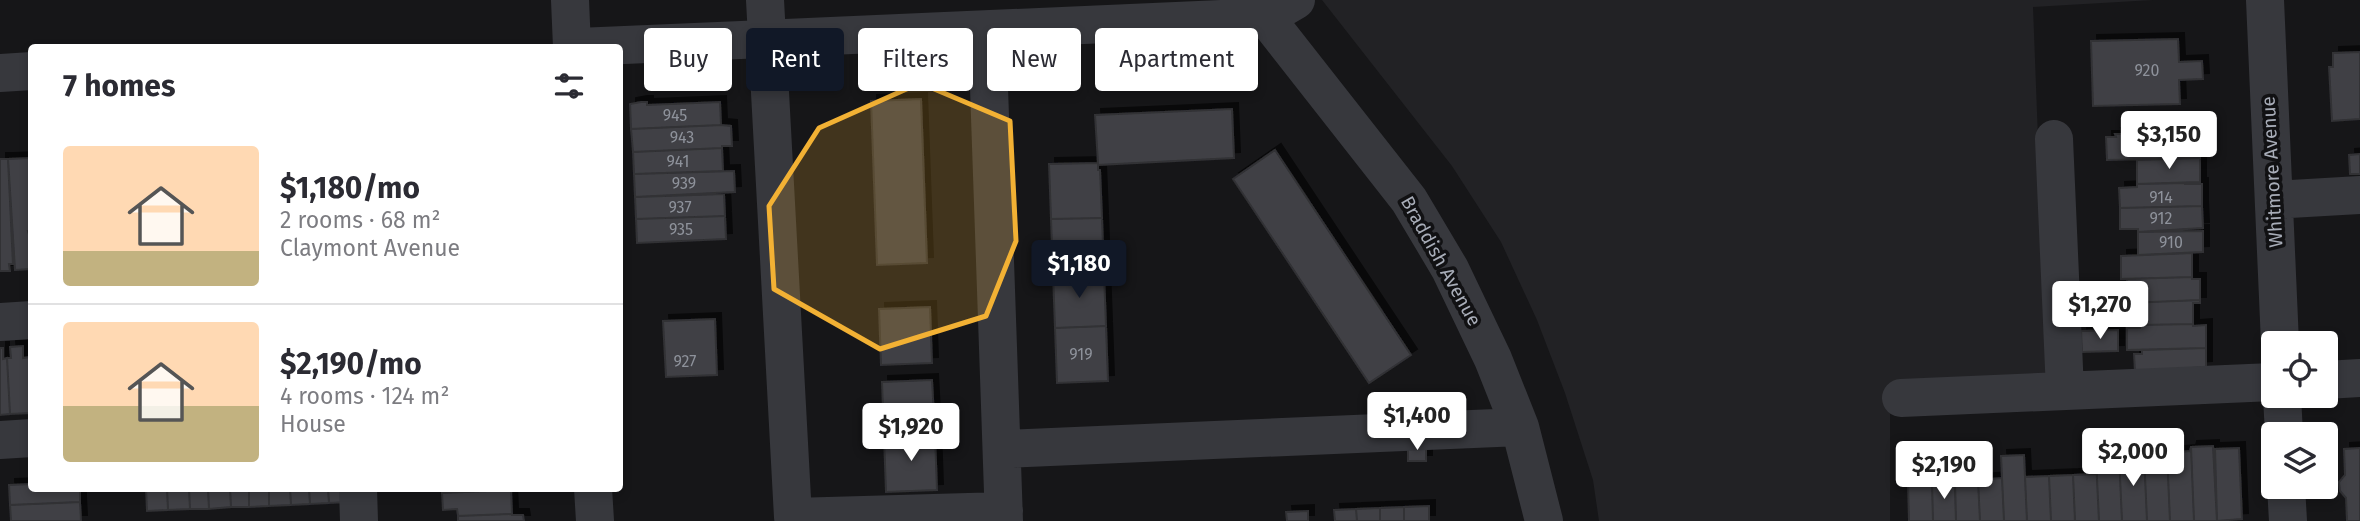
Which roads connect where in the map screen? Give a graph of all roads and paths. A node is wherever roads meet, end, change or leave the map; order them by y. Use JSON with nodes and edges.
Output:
{"nodes":[{"id":1,"x":570,"y":0,"type":"edge"},
{"id":2,"x":765,"y":0,"type":"edge"},
{"id":3,"x":2265,"y":0,"type":"edge"},
{"id":4,"x":1272,"y":6,"type":"edge"},
{"id":5,"x":766,"y":28,"type":"edge"},
{"id":6,"x":1011,"y":28,"type":"edge"},
{"id":7,"x":987,"y":30,"type":"edge"},
{"id":8,"x":844,"y":36,"type":"edge"},
{"id":9,"x":746,"y":40,"type":"edge"},
{"id":10,"x":572,"y":44,"type":"edge"},
{"id":11,"x":623,"y":45,"type":"edge"},
{"id":12,"x":28,"y":71,"type":"edge"},
{"id":13,"x":0,"y":72,"type":"edge"},
{"id":14,"x":770,"y":91,"type":"edge"},
{"id":15,"x":989,"y":91,"type":"edge"},
{"id":16,"x":2054,"y":139,"type":"dead end"},
{"id":17,"x":2360,"y":195,"type":"edge"},
{"id":18,"x":2274,"y":200,"type":"junction"},
{"id":19,"x":28,"y":320,"type":"edge"},
{"id":20,"x":0,"y":321,"type":"edge"},
{"id":21,"x":2279,"y":331,"type":"edge"},
{"id":22,"x":2360,"y":378,"type":"edge"},
{"id":23,"x":2338,"y":379,"type":"edge"},
{"id":24,"x":2261,"y":383,"type":"edge"},
{"id":25,"x":2065,"y":391,"type":"junction"},
{"id":26,"x":1901,"y":398,"type":"dead end"},
{"id":27,"x":1520,"y":427,"type":"junction"},
{"id":28,"x":28,"y":438,"type":"edge"},
{"id":29,"x":0,"y":440,"type":"edge"},
{"id":30,"x":1002,"y":449,"type":"junction"},
{"id":31,"x":358,"y":492,"type":"edge"},
{"id":32,"x":593,"y":492,"type":"edge"},
{"id":33,"x":2286,"y":499,"type":"edge"},
{"id":34,"x":1004,"y":516,"type":"edge"},
{"id":35,"x":359,"y":521,"type":"edge"},
{"id":36,"x":595,"y":521,"type":"edge"},
{"id":37,"x":1544,"y":521,"type":"edge"},
{"id":38,"x":2287,"y":521,"type":"edge"}],
"edges":[{"from":1,"to":10,"type":"street"},
{"from":2,"to":5,"type":"street"},
{"from":3,"to":18,"type":"street","name":"Whitmore Avenue"},
{"from":4,"to":6,"type":"street"},
{"from":4,"to":27,"type":"street","name":"Braddish Avenue"},
{"from":7,"to":8,"type":"street"},
{"from":9,"to":11,"type":"street"},
{"from":12,"to":13,"type":"street"},
{"from":14,"to":34,"type":"street"},
{"from":15,"to":30,"type":"street"},
{"from":16,"to":25,"type":"street"},
{"from":17,"to":18,"type":"street"},
{"from":18,"to":21,"type":"street","name":"Whitmore Avenue"},
{"from":19,"to":20,"type":"street"},
{"from":22,"to":23,"type":"street"},
{"from":24,"to":25,"type":"street"},
{"from":25,"to":26,"type":"street"},
{"from":27,"to":30,"type":"street"},
{"from":27,"to":37,"type":"street","name":"Braddish Avenue"},
{"from":28,"to":29,"type":"street"},
{"from":30,"to":34,"type":"street"},
{"from":31,"to":35,"type":"street"},
{"from":32,"to":36,"type":"street"},
{"from":33,"to":38,"type":"street"}]}
